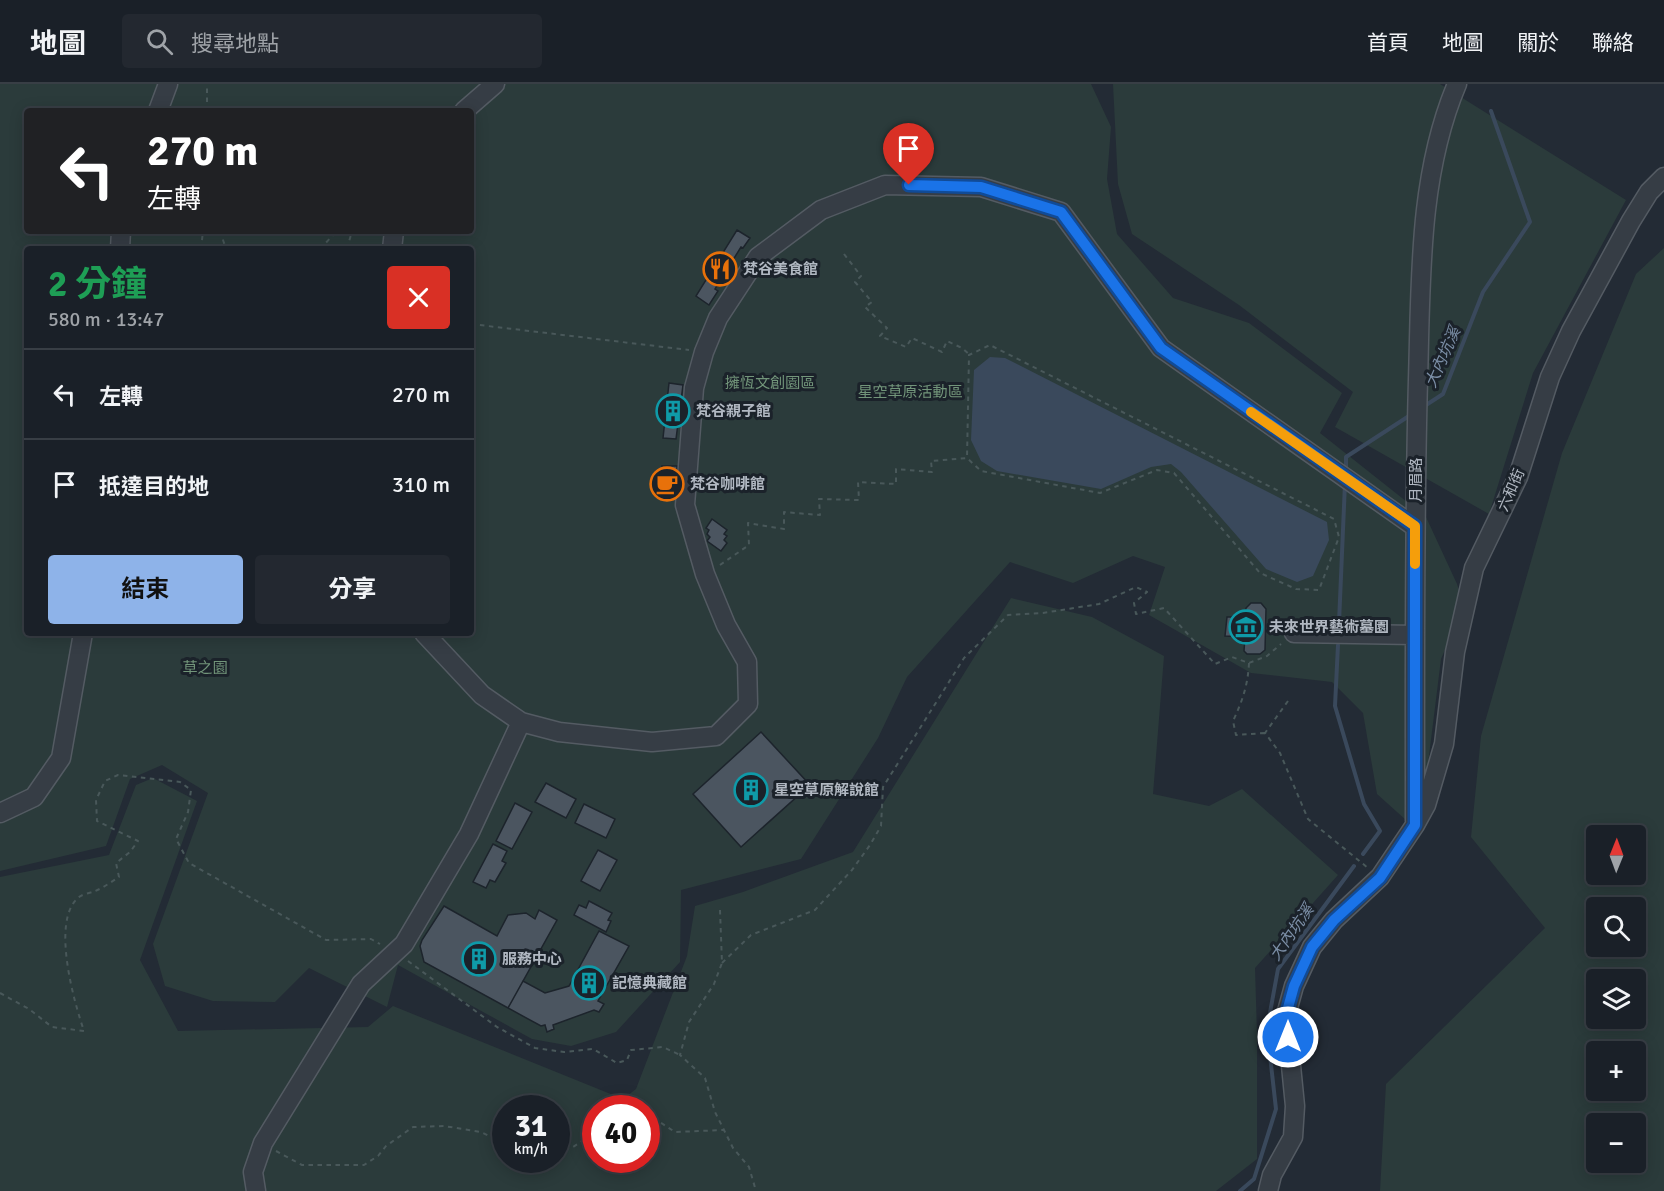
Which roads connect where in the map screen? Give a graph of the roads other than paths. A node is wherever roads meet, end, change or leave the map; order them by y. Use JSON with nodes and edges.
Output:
{"nodes":[{"id":1,"x":168,"y":84,"type":"edge"},
{"id":2,"x":495,"y":84,"type":"edge"},
{"id":3,"x":1457,"y":84,"type":"edge"},
{"id":4,"x":159,"y":108,"type":"edge"},
{"id":5,"x":467,"y":108,"type":"edge"},
{"id":6,"x":1664,"y":177,"type":"edge"},
{"id":7,"x":1415,"y":526,"type":"junction"},
{"id":8,"x":1294,"y":633,"type":"road end"},
{"id":9,"x":1415,"y":634,"type":"junction"},
{"id":10,"x":82,"y":636,"type":"edge"},
{"id":11,"x":427,"y":636,"type":"edge"},
{"id":12,"x":521,"y":722,"type":"junction"},
{"id":13,"x":0,"y":813,"type":"edge"},
{"id":14,"x":1415,"y":825,"type":"junction"},
{"id":15,"x":256,"y":1191,"type":"edge"},
{"id":16,"x":1268,"y":1191,"type":"edge"}],
"edges":[{"from":1,"to":4,"type":"street"},
{"from":2,"to":5,"type":"street"},
{"from":3,"to":7,"type":"street","name":"月眉路"},
{"from":6,"to":14,"type":"street","name":"六和街"},
{"from":7,"to":9,"type":"street","name":"月眉路"},
{"from":7,"to":12,"type":"street"},
{"from":8,"to":9,"type":"street"},
{"from":9,"to":14,"type":"street","name":"月眉路"},
{"from":10,"to":13,"type":"street"},
{"from":11,"to":12,"type":"street"},
{"from":12,"to":15,"type":"street"},
{"from":14,"to":16,"type":"street"}]}
